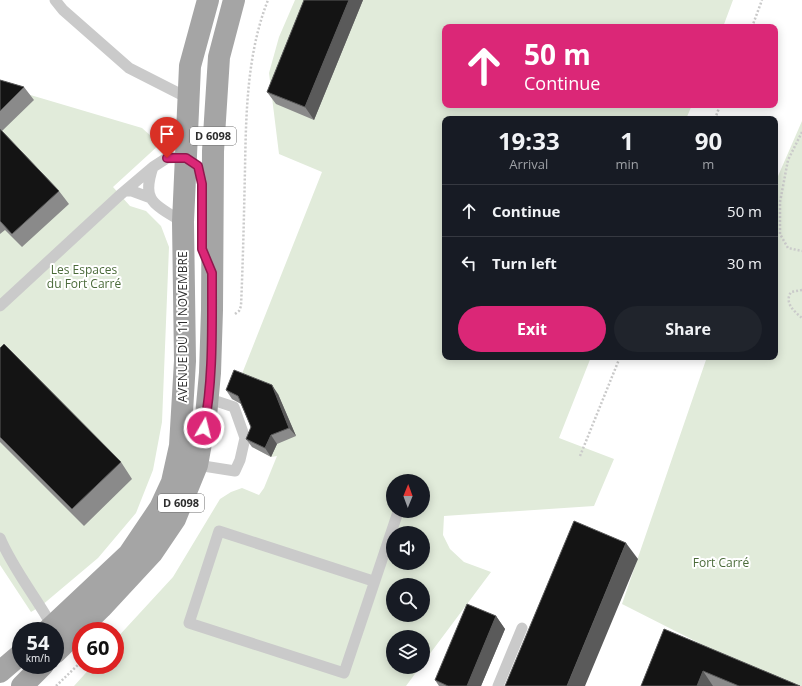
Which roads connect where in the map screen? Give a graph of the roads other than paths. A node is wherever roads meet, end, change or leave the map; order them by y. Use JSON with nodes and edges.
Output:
{"nodes":[{"id":1,"x":55,"y":0,"type":"edge"},
{"id":2,"x":208,"y":0,"type":"edge"},
{"id":3,"x":234,"y":0,"type":"edge"},
{"id":4,"x":188,"y":98,"type":"junction"},
{"id":5,"x":186,"y":158,"type":"junction"},
{"id":6,"x":153,"y":167,"type":"junction"},
{"id":7,"x":124,"y":191,"type":"junction"},
{"id":8,"x":151,"y":198,"type":"junction"},
{"id":9,"x":184,"y":222,"type":"junction"},
{"id":10,"x":212,"y":273,"type":"junction"},
{"id":11,"x":0,"y":306,"type":"edge"},
{"id":12,"x":207,"y":400,"type":"junction"},
{"id":13,"x":196,"y":465,"type":"junction"},
{"id":14,"x":396,"y":518,"type":"edge"},
{"id":15,"x":0,"y":538,"type":"edge"},
{"id":16,"x":374,"y":581,"type":"junction"},
{"id":17,"x":46,"y":622,"type":"edge"},
{"id":18,"x":56,"y":622,"type":"edge"},
{"id":19,"x":522,"y":628,"type":"dead end"},
{"id":20,"x":64,"y":644,"type":"edge"},
{"id":21,"x":12,"y":662,"type":"edge"},
{"id":22,"x":0,"y":672,"type":"edge"},
{"id":23,"x":34,"y":674,"type":"edge"},
{"id":24,"x":24,"y":685,"type":"edge"},
{"id":25,"x":498,"y":686,"type":"edge"}],
"edges":[{"from":1,"to":4,"type":"lane"},
{"from":2,"to":4,"type":"main road","name":"AVENUE DU 11 NOVEMBRE","number":"D 6098"},
{"from":3,"to":10,"type":"main road","name":"AVENUE DU 11 NOVEMBRE","number":"D 6098"},
{"from":4,"to":5,"type":"main road","name":"AVENUE DU 11 NOVEMBRE","number":"D 6098"},
{"from":5,"to":6,"type":"lane"},
{"from":5,"to":9,"type":"main road","name":"AVENUE DU 11 NOVEMBRE","number":"D 6098"},
{"from":5,"to":10,"type":"main road"},
{"from":6,"to":7,"type":"lane"},
{"from":6,"to":8,"type":"lane"},
{"from":7,"to":8,"type":"lane"},
{"from":7,"to":11,"type":"lane"},
{"from":8,"to":9,"type":"lane"},
{"from":9,"to":18,"type":"main road","name":"AVENUE DU 11 NOVEMBRE","number":"D 6098"},
{"from":10,"to":12,"type":"main road","name":"AVENUE DU 11 NOVEMBRE","number":"D 6098"},
{"from":12,"to":13,"type":"main road","name":"AVENUE DU 11 NOVEMBRE","number":"D 6098"},
{"from":12,"to":13,"type":"lane"},
{"from":13,"to":20,"type":"main road","name":"AVENUE DU 11 NOVEMBRE","number":"D 6098"},
{"from":14,"to":16,"type":"lane"},
{"from":15,"to":17,"type":"lane"},
{"from":16,"to":16,"type":"lane"},
{"from":19,"to":25,"type":"lane"},
{"from":21,"to":22,"type":"main road"},
{"from":23,"to":24,"type":"main road"}]}
